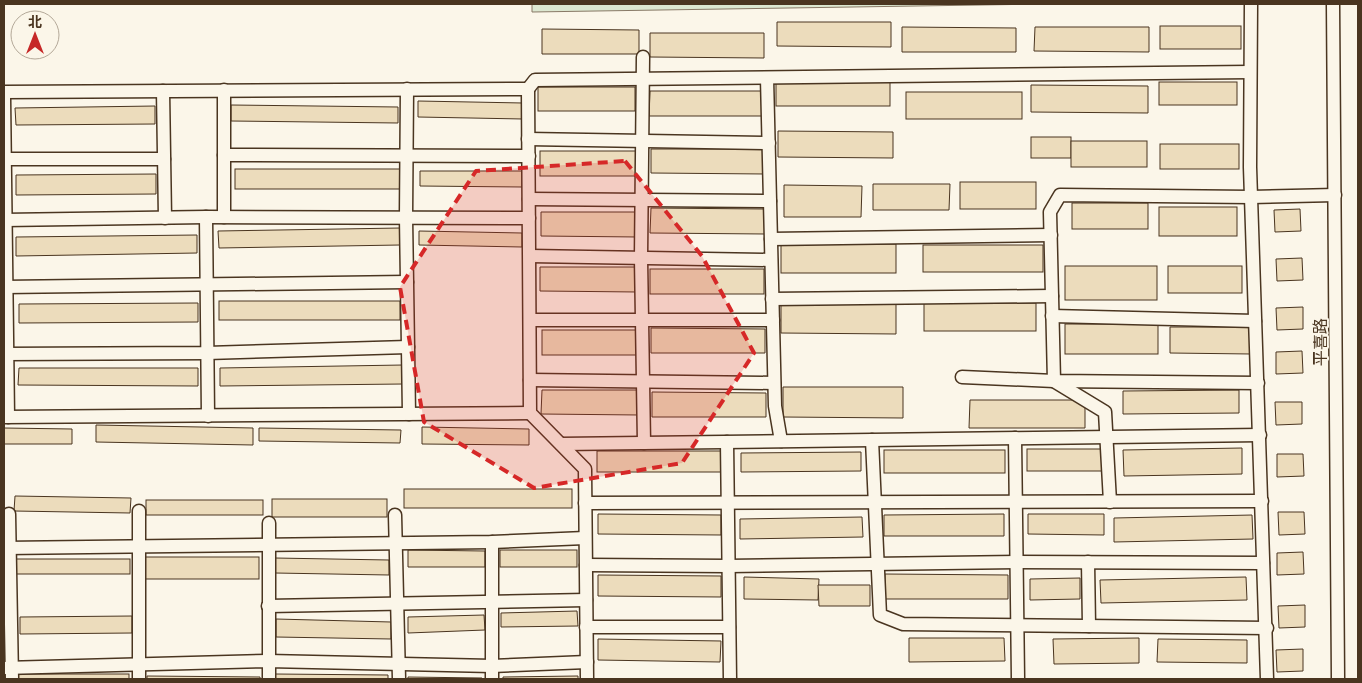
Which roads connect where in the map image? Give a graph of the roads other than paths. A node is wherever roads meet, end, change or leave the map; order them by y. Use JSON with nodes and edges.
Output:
{"nodes":[{"id":1,"x":1251,"y":4,"type":"edge"},
{"id":2,"x":1333,"y":4,"type":"edge"},
{"id":3,"x":643,"y":57,"type":"dead end"},
{"id":4,"x":1250,"y":72,"type":"junction"},
{"id":5,"x":767,"y":78,"type":"junction"},
{"id":6,"x":643,"y":81,"type":"junction"},
{"id":7,"x":407,"y":89,"type":"junction"},
{"id":8,"x":528,"y":89,"type":"junction"},
{"id":9,"x":224,"y":90,"type":"junction"},
{"id":10,"x":164,"y":91,"type":"junction"},
{"id":11,"x":4,"y":92,"type":"edge"},
{"id":12,"x":4,"y":98,"type":"edge"},
{"id":13,"x":528,"y":139,"type":"junction"},
{"id":14,"x":643,"y":141,"type":"junction"},
{"id":15,"x":769,"y":143,"type":"junction"},
{"id":16,"x":224,"y":154,"type":"junction"},
{"id":17,"x":406,"y":156,"type":"junction"},
{"id":18,"x":529,"y":156,"type":"junction"},
{"id":19,"x":4,"y":159,"type":"edge"},
{"id":20,"x":164,"y":159,"type":"junction"},
{"id":21,"x":1335,"y":195,"type":"junction"},
{"id":22,"x":1251,"y":197,"type":"junction"},
{"id":23,"x":529,"y":198,"type":"junction"},
{"id":24,"x":642,"y":200,"type":"junction"},
{"id":25,"x":770,"y":201,"type":"junction"},
{"id":26,"x":206,"y":217,"type":"junction"},
{"id":27,"x":224,"y":217,"type":"junction"},
{"id":28,"x":165,"y":218,"type":"junction"},
{"id":29,"x":406,"y":218,"type":"junction"},
{"id":30,"x":530,"y":218,"type":"junction"},
{"id":31,"x":4,"y":220,"type":"edge"},
{"id":32,"x":1050,"y":235,"type":"junction"},
{"id":33,"x":771,"y":240,"type":"junction"},
{"id":34,"x":530,"y":256,"type":"junction"},
{"id":35,"x":641,"y":258,"type":"junction"},
{"id":36,"x":771,"y":260,"type":"junction"},
{"id":37,"x":407,"y":282,"type":"junction"},
{"id":38,"x":207,"y":284,"type":"junction"},
{"id":39,"x":5,"y":287,"type":"edge"},
{"id":40,"x":1052,"y":296,"type":"junction"},
{"id":41,"x":772,"y":299,"type":"junction"},
{"id":42,"x":1052,"y":316,"type":"junction"},
{"id":43,"x":530,"y":320,"type":"junction"},
{"id":44,"x":642,"y":320,"type":"junction"},
{"id":45,"x":773,"y":320,"type":"junction"},
{"id":46,"x":1256,"y":321,"type":"junction"},
{"id":47,"x":408,"y":347,"type":"junction"},
{"id":48,"x":207,"y":353,"type":"junction"},
{"id":49,"x":5,"y":354,"type":"edge"},
{"id":50,"x":962,"y":377,"type":"dead end"},
{"id":51,"x":530,"y":380,"type":"junction"},
{"id":52,"x":644,"y":381,"type":"junction"},
{"id":53,"x":1054,"y":381,"type":"junction"},
{"id":54,"x":774,"y":383,"type":"junction"},
{"id":55,"x":1258,"y":383,"type":"junction"},
{"id":56,"x":530,"y":413,"type":"junction"},
{"id":57,"x":409,"y":414,"type":"junction"},
{"id":58,"x":208,"y":416,"type":"junction"},
{"id":59,"x":6,"y":417,"type":"edge"},
{"id":60,"x":1260,"y":434,"type":"junction"},
{"id":61,"x":1106,"y":437,"type":"junction"},
{"id":62,"x":1015,"y":438,"type":"junction"},
{"id":63,"x":872,"y":440,"type":"junction"},
{"id":64,"x":781,"y":441,"type":"junction"},
{"id":65,"x":727,"y":442,"type":"junction"},
{"id":66,"x":644,"y":443,"type":"junction"},
{"id":67,"x":561,"y":444,"type":"junction"},
{"id":68,"x":1016,"y":500,"type":"junction"},
{"id":69,"x":874,"y":501,"type":"junction"},
{"id":70,"x":1262,"y":501,"type":"junction"},
{"id":71,"x":728,"y":502,"type":"junction"},
{"id":72,"x":1110,"y":502,"type":"junction"},
{"id":73,"x":585,"y":503,"type":"junction"},
{"id":74,"x":139,"y":511,"type":"dead end"},
{"id":75,"x":9,"y":514,"type":"dead end"},
{"id":76,"x":394,"y":515,"type":"dead end"},
{"id":77,"x":269,"y":523,"type":"dead end"},
{"id":78,"x":586,"y":538,"type":"junction"},
{"id":79,"x":492,"y":542,"type":"junction"},
{"id":80,"x":395,"y":544,"type":"junction"},
{"id":81,"x":267,"y":545,"type":"junction"},
{"id":82,"x":138,"y":547,"type":"junction"},
{"id":83,"x":7,"y":548,"type":"edge"},
{"id":84,"x":1017,"y":562,"type":"junction"},
{"id":85,"x":1088,"y":562,"type":"junction"},
{"id":86,"x":1264,"y":563,"type":"junction"},
{"id":87,"x":877,"y":564,"type":"junction"},
{"id":88,"x":586,"y":565,"type":"junction"},
{"id":89,"x":728,"y":566,"type":"junction"},
{"id":90,"x":586,"y":600,"type":"junction"},
{"id":91,"x":492,"y":602,"type":"junction"},
{"id":92,"x":397,"y":604,"type":"junction"},
{"id":93,"x":268,"y":606,"type":"junction"},
{"id":94,"x":1017,"y":625,"type":"junction"},
{"id":95,"x":1090,"y":626,"type":"junction"},
{"id":96,"x":586,"y":627,"type":"junction"},
{"id":97,"x":729,"y":628,"type":"junction"},
{"id":98,"x":1267,"y":628,"type":"junction"},
{"id":99,"x":268,"y":662,"type":"junction"},
{"id":100,"x":586,"y":662,"type":"junction"},
{"id":101,"x":398,"y":664,"type":"junction"},
{"id":102,"x":139,"y":665,"type":"junction"},
{"id":103,"x":492,"y":666,"type":"junction"},
{"id":104,"x":9,"y":672,"type":"edge"},
{"id":105,"x":139,"y":679,"type":"edge"},
{"id":106,"x":269,"y":679,"type":"edge"},
{"id":107,"x":399,"y":679,"type":"edge"},
{"id":108,"x":492,"y":679,"type":"edge"},
{"id":109,"x":587,"y":679,"type":"edge"},
{"id":110,"x":730,"y":679,"type":"edge"},
{"id":111,"x":1018,"y":679,"type":"edge"},
{"id":112,"x":1267,"y":679,"type":"edge"},
{"id":113,"x":1338,"y":679,"type":"edge"}],
"edges":[{"from":1,"to":4,"type":"street"},
{"from":2,"to":21,"type":"street","name":"平喜路"},
{"from":3,"to":6,"type":"street"},
{"from":4,"to":5,"type":"street"},
{"from":4,"to":22,"type":"street"},
{"from":5,"to":6,"type":"street"},
{"from":5,"to":15,"type":"street"},
{"from":6,"to":8,"type":"street"},
{"from":6,"to":14,"type":"street"},
{"from":7,"to":8,"type":"street"},
{"from":7,"to":9,"type":"street"},
{"from":7,"to":17,"type":"street"},
{"from":8,"to":13,"type":"street"},
{"from":9,"to":10,"type":"street"},
{"from":9,"to":16,"type":"street"},
{"from":10,"to":11,"type":"street"},
{"from":10,"to":20,"type":"street"},
{"from":12,"to":19,"type":"street"},
{"from":13,"to":14,"type":"street"},
{"from":13,"to":18,"type":"street"},
{"from":14,"to":15,"type":"street"},
{"from":14,"to":24,"type":"street"},
{"from":15,"to":25,"type":"street"},
{"from":16,"to":17,"type":"street"},
{"from":16,"to":27,"type":"street"},
{"from":17,"to":18,"type":"street"},
{"from":17,"to":29,"type":"street"},
{"from":18,"to":23,"type":"street"},
{"from":19,"to":20,"type":"street"},
{"from":19,"to":31,"type":"street"},
{"from":20,"to":28,"type":"street"},
{"from":21,"to":22,"type":"street"},
{"from":21,"to":113,"type":"street","name":"平喜路"},
{"from":22,"to":32,"type":"street"},
{"from":22,"to":46,"type":"street"},
{"from":23,"to":24,"type":"street"},
{"from":23,"to":30,"type":"street"},
{"from":24,"to":25,"type":"street"},
{"from":24,"to":35,"type":"street"},
{"from":25,"to":33,"type":"street"},
{"from":26,"to":27,"type":"street"},
{"from":26,"to":28,"type":"street"},
{"from":26,"to":38,"type":"street"},
{"from":27,"to":29,"type":"street"},
{"from":28,"to":31,"type":"street"},
{"from":29,"to":30,"type":"street"},
{"from":29,"to":37,"type":"street"},
{"from":30,"to":34,"type":"street"},
{"from":31,"to":39,"type":"street"},
{"from":32,"to":33,"type":"street"},
{"from":32,"to":40,"type":"street"},
{"from":33,"to":36,"type":"street"},
{"from":34,"to":35,"type":"street"},
{"from":34,"to":43,"type":"street"},
{"from":35,"to":36,"type":"street"},
{"from":35,"to":44,"type":"street"},
{"from":36,"to":41,"type":"street"},
{"from":37,"to":38,"type":"street"},
{"from":37,"to":47,"type":"street"},
{"from":38,"to":39,"type":"street"},
{"from":38,"to":48,"type":"street"},
{"from":39,"to":49,"type":"street"},
{"from":40,"to":41,"type":"street"},
{"from":40,"to":42,"type":"street"},
{"from":41,"to":45,"type":"street"},
{"from":42,"to":46,"type":"street"},
{"from":42,"to":53,"type":"street"},
{"from":43,"to":44,"type":"street"},
{"from":43,"to":51,"type":"street"},
{"from":44,"to":45,"type":"street"},
{"from":44,"to":52,"type":"street"},
{"from":45,"to":54,"type":"street"},
{"from":46,"to":55,"type":"street"},
{"from":47,"to":48,"type":"street"},
{"from":47,"to":57,"type":"street"},
{"from":48,"to":49,"type":"street"},
{"from":48,"to":58,"type":"street"},
{"from":49,"to":59,"type":"street"},
{"from":50,"to":53,"type":"street"},
{"from":51,"to":52,"type":"street"},
{"from":51,"to":56,"type":"street"},
{"from":52,"to":54,"type":"street"},
{"from":52,"to":66,"type":"street"},
{"from":53,"to":55,"type":"street"},
{"from":53,"to":61,"type":"street"},
{"from":54,"to":64,"type":"street"},
{"from":55,"to":60,"type":"street"},
{"from":56,"to":57,"type":"street"},
{"from":56,"to":67,"type":"street"},
{"from":57,"to":58,"type":"street"},
{"from":58,"to":59,"type":"street"},
{"from":60,"to":61,"type":"street"},
{"from":60,"to":70,"type":"street"},
{"from":61,"to":62,"type":"street"},
{"from":61,"to":72,"type":"street"},
{"from":62,"to":63,"type":"street"},
{"from":62,"to":68,"type":"street"},
{"from":63,"to":64,"type":"street"},
{"from":63,"to":69,"type":"street"},
{"from":64,"to":65,"type":"street"},
{"from":65,"to":66,"type":"street"},
{"from":65,"to":71,"type":"street"},
{"from":66,"to":67,"type":"street"},
{"from":67,"to":73,"type":"street"},
{"from":68,"to":69,"type":"street"},
{"from":68,"to":72,"type":"street"},
{"from":68,"to":84,"type":"street"},
{"from":69,"to":71,"type":"street"},
{"from":69,"to":87,"type":"street"},
{"from":70,"to":72,"type":"street"},
{"from":70,"to":86,"type":"street"},
{"from":71,"to":73,"type":"street"},
{"from":71,"to":89,"type":"street"},
{"from":73,"to":78,"type":"street"},
{"from":74,"to":82,"type":"street"},
{"from":75,"to":83,"type":"street"},
{"from":76,"to":80,"type":"street"},
{"from":77,"to":81,"type":"street"},
{"from":78,"to":79,"type":"street"},
{"from":78,"to":88,"type":"street"},
{"from":79,"to":80,"type":"street"},
{"from":79,"to":91,"type":"street"},
{"from":80,"to":81,"type":"street"},
{"from":80,"to":92,"type":"street"},
{"from":81,"to":82,"type":"street"},
{"from":81,"to":93,"type":"street"},
{"from":82,"to":83,"type":"street"},
{"from":82,"to":102,"type":"street"},
{"from":83,"to":104,"type":"street"},
{"from":84,"to":85,"type":"street"},
{"from":84,"to":87,"type":"street"},
{"from":84,"to":94,"type":"street"},
{"from":85,"to":86,"type":"street"},
{"from":85,"to":95,"type":"street"},
{"from":86,"to":98,"type":"street"},
{"from":87,"to":89,"type":"street"},
{"from":87,"to":94,"type":"street"},
{"from":88,"to":89,"type":"street"},
{"from":88,"to":90,"type":"street"},
{"from":89,"to":97,"type":"street"},
{"from":90,"to":91,"type":"street"},
{"from":90,"to":96,"type":"street"},
{"from":91,"to":92,"type":"street"},
{"from":91,"to":103,"type":"street"},
{"from":92,"to":93,"type":"street"},
{"from":92,"to":101,"type":"street"},
{"from":93,"to":99,"type":"street"},
{"from":94,"to":95,"type":"street"},
{"from":94,"to":111,"type":"street"},
{"from":95,"to":98,"type":"street"},
{"from":96,"to":97,"type":"street"},
{"from":96,"to":100,"type":"street"},
{"from":97,"to":110,"type":"street"},
{"from":98,"to":112,"type":"street"},
{"from":99,"to":101,"type":"street"},
{"from":99,"to":102,"type":"street"},
{"from":99,"to":106,"type":"street"},
{"from":100,"to":103,"type":"street"},
{"from":100,"to":109,"type":"street"},
{"from":101,"to":103,"type":"street"},
{"from":101,"to":107,"type":"street"},
{"from":102,"to":104,"type":"street"},
{"from":102,"to":105,"type":"street"},
{"from":103,"to":108,"type":"street"}]}
